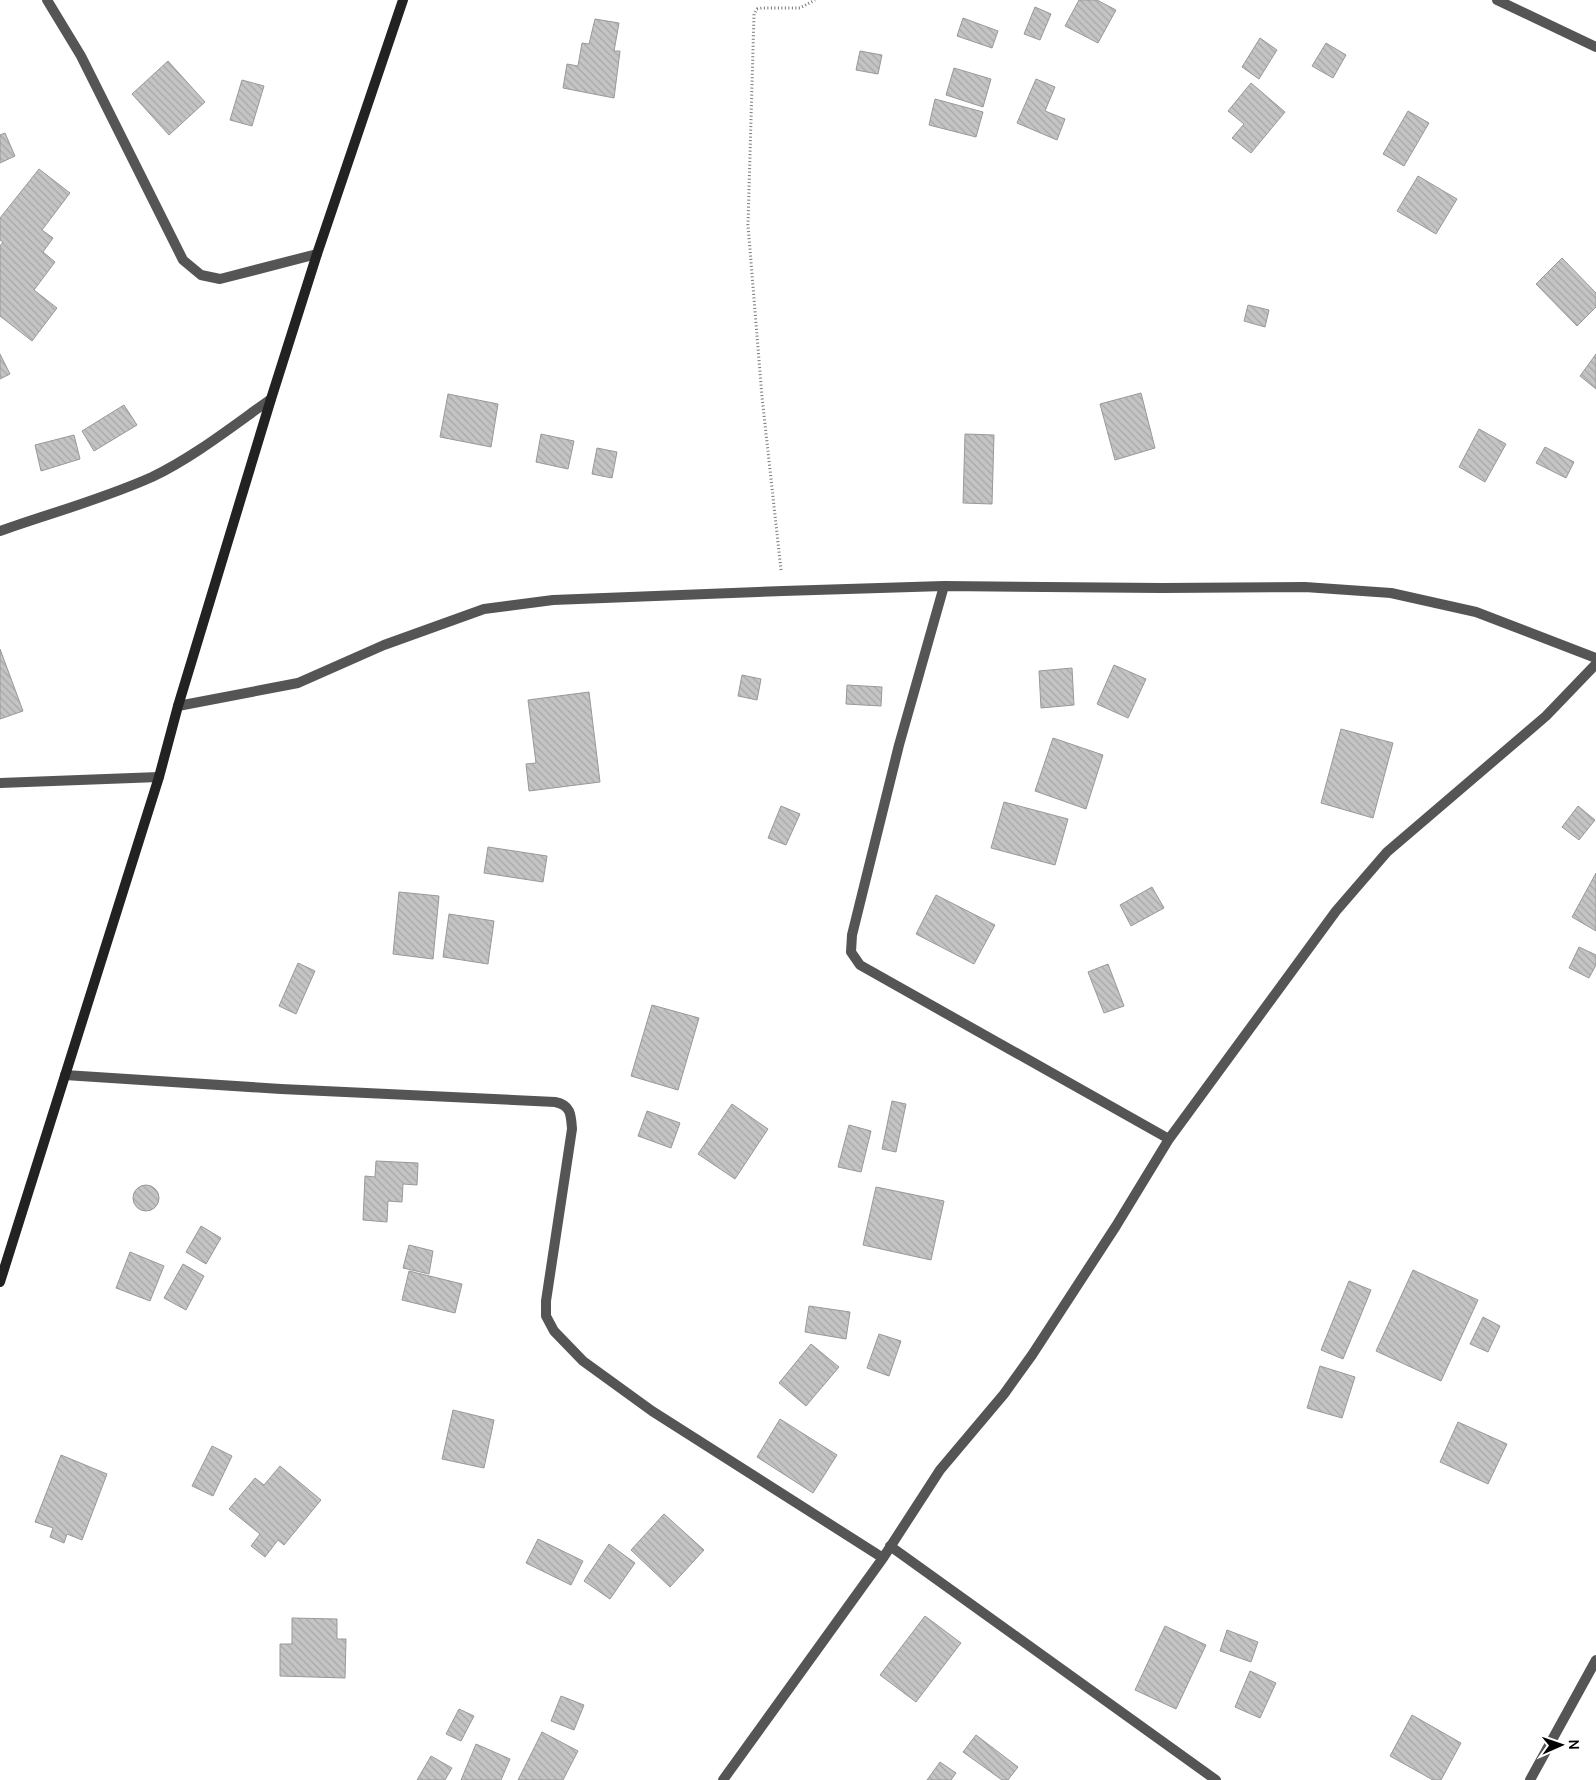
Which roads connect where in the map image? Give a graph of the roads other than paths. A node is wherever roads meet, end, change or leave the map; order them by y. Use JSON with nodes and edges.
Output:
{"nodes":[{"id":1,"x":47,"y":0,"type":"edge"},
{"id":2,"x":403,"y":0,"type":"edge"},
{"id":3,"x":1497,"y":0,"type":"edge"},
{"id":4,"x":1596,"y":47,"type":"edge"},
{"id":5,"x":317,"y":254,"type":"junction"},
{"id":6,"x":271,"y":399,"type":"junction"},
{"id":7,"x":0,"y":531,"type":"edge"},
{"id":8,"x":944,"y":586,"type":"junction"},
{"id":9,"x":1596,"y":658,"type":"edge"},
{"id":10,"x":1596,"y":664,"type":"edge"},
{"id":11,"x":178,"y":706,"type":"junction"},
{"id":12,"x":159,"y":777,"type":"junction"},
{"id":13,"x":0,"y":784,"type":"edge"},
{"id":14,"x":65,"y":1076,"type":"junction"},
{"id":15,"x":1169,"y":1139,"type":"junction"},
{"id":16,"x":0,"y":1282,"type":"edge"},
{"id":17,"x":890,"y":1546,"type":"junction"},
{"id":18,"x":883,"y":1558,"type":"junction"},
{"id":19,"x":1596,"y":1660,"type":"edge"},
{"id":20,"x":723,"y":1780,"type":"edge"},
{"id":21,"x":1216,"y":1780,"type":"edge"},
{"id":22,"x":1530,"y":1780,"type":"edge"}],
"edges":[{"from":1,"to":5,"type":"street"},
{"from":2,"to":5,"type":"main road"},
{"from":3,"to":4,"type":"street"},
{"from":5,"to":6,"type":"main road"},
{"from":6,"to":7,"type":"street"},
{"from":6,"to":11,"type":"main road"},
{"from":8,"to":9,"type":"street"},
{"from":8,"to":11,"type":"street"},
{"from":8,"to":15,"type":"street"},
{"from":10,"to":15,"type":"street"},
{"from":11,"to":12,"type":"main road"},
{"from":12,"to":13,"type":"street"},
{"from":12,"to":14,"type":"main road"},
{"from":14,"to":16,"type":"main road"},
{"from":14,"to":18,"type":"street"},
{"from":15,"to":17,"type":"street"},
{"from":17,"to":18,"type":"street"},
{"from":17,"to":21,"type":"street"},
{"from":18,"to":20,"type":"street"},
{"from":19,"to":22,"type":"street"}]}
